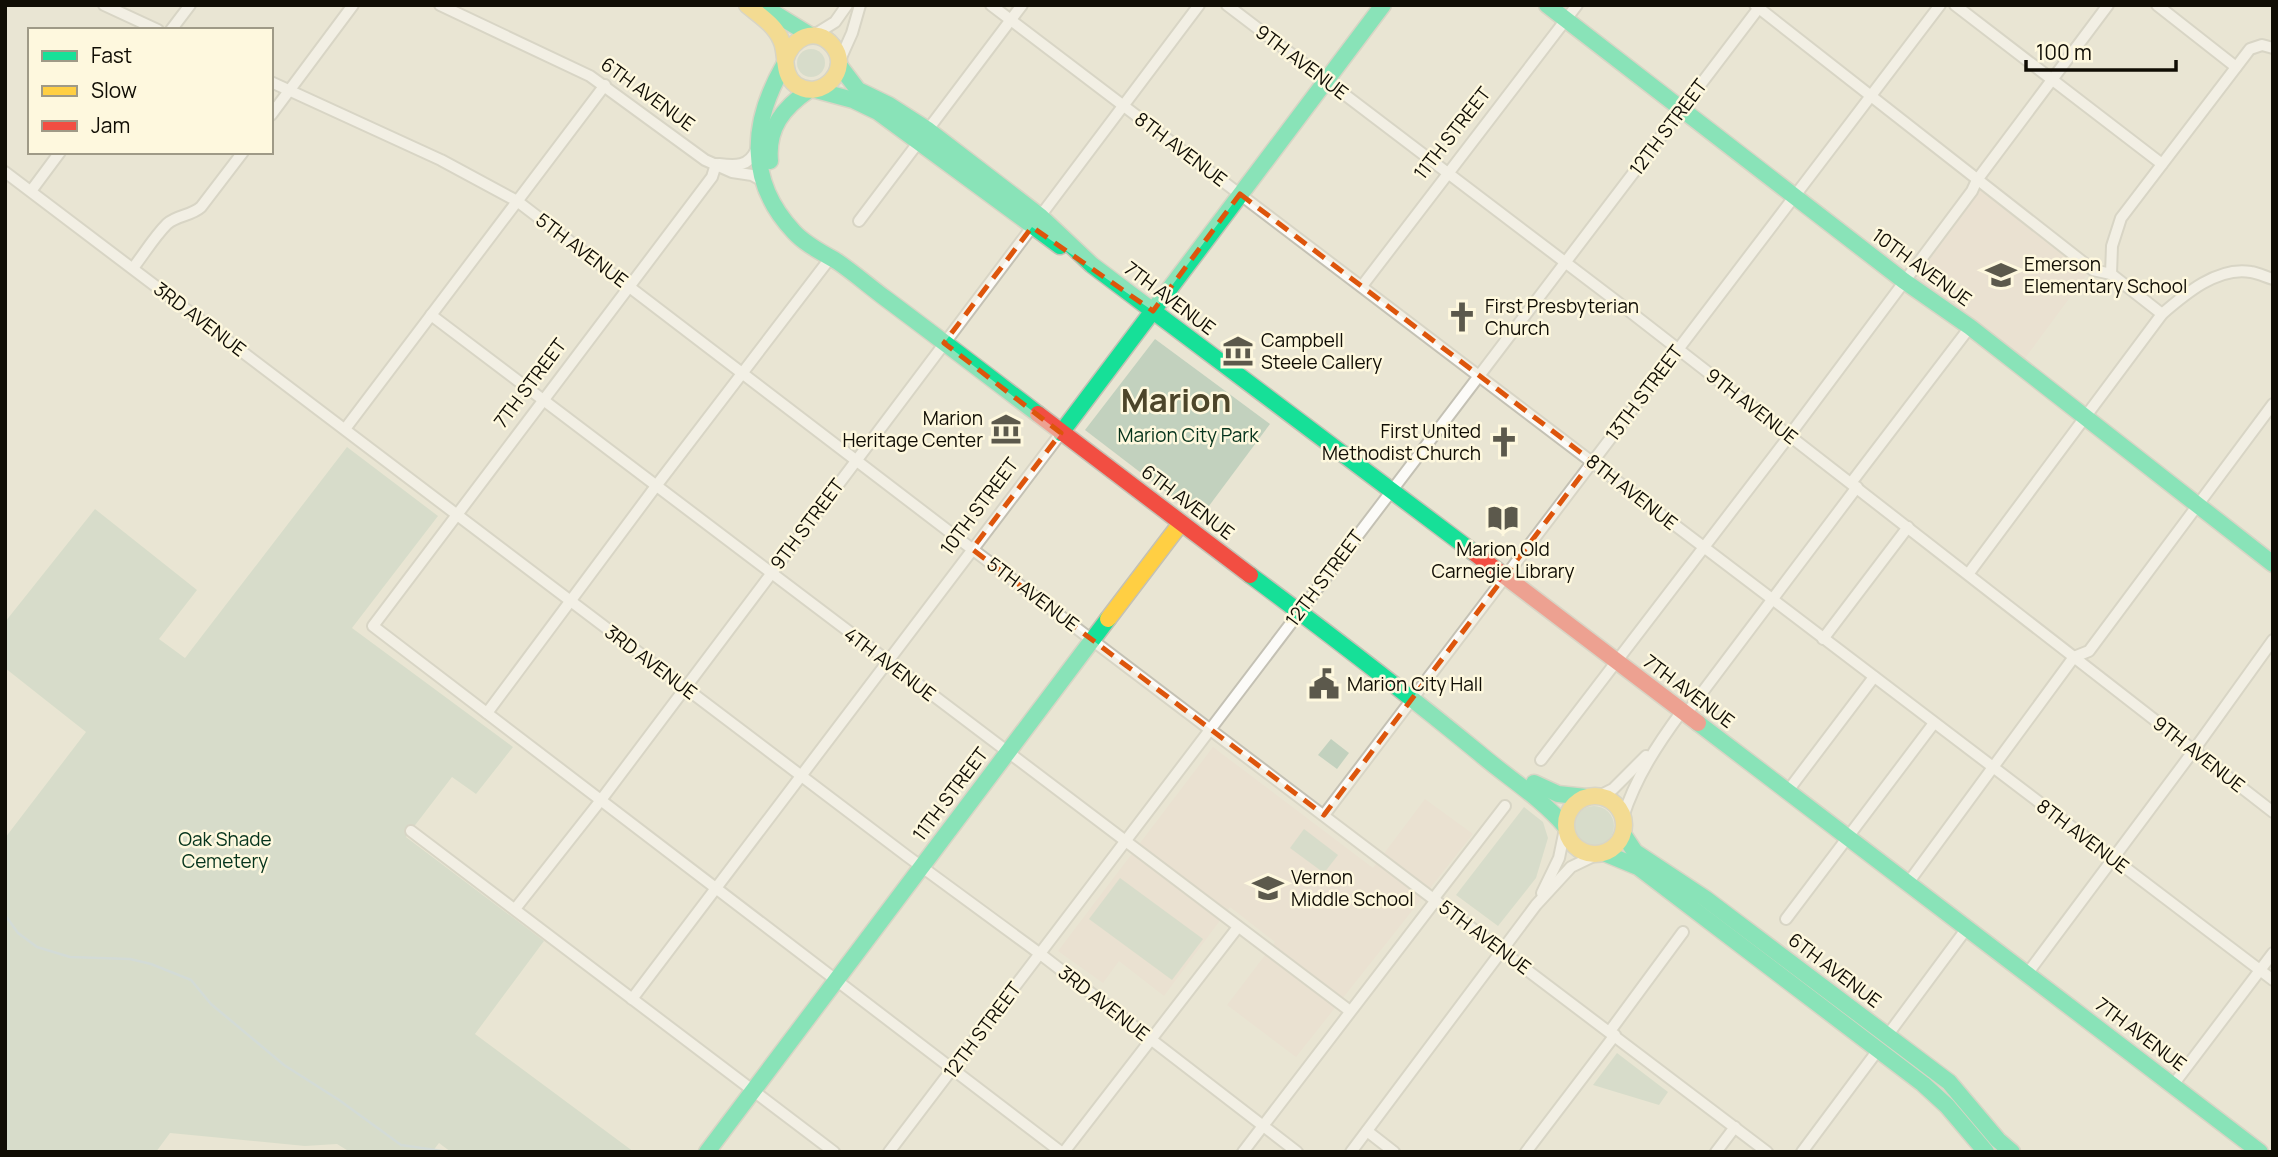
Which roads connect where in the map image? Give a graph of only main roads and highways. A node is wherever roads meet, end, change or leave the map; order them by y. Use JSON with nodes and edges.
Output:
{"nodes":[{"id":1,"x":747,"y":5,"type":"edge"},
{"id":2,"x":1383,"y":5,"type":"edge"},
{"id":3,"x":1547,"y":5,"type":"edge"},
{"id":4,"x":761,"y":11,"type":"edge"},
{"id":5,"x":812,"y":35,"type":"junction"},
{"id":6,"x":839,"y":64,"type":"junction"},
{"id":7,"x":783,"y":66,"type":"junction"},
{"id":8,"x":812,"y":90,"type":"junction"},
{"id":9,"x":923,"y":136,"type":"junction"},
{"id":10,"x":831,"y":257,"type":"junction"},
{"id":11,"x":1153,"y":312,"type":"junction"},
{"id":12,"x":1061,"y":433,"type":"junction"},
{"id":13,"x":1181,"y":523,"type":"junction"},
{"id":14,"x":2273,"y":564,"type":"edge"},
{"id":15,"x":1452,"y":729,"type":"junction"},
{"id":16,"x":1595,"y":796,"type":"junction"},
{"id":17,"x":1565,"y":827,"type":"junction"},
{"id":18,"x":1623,"y":834,"type":"junction"},
{"id":19,"x":1601,"y":854,"type":"junction"},
{"id":20,"x":707,"y":1152,"type":"edge"},
{"id":21,"x":1986,"y":1152,"type":"edge"},
{"id":22,"x":2012,"y":1152,"type":"edge"},
{"id":23,"x":2260,"y":1152,"type":"edge"}],
"edges":[{"from":1,"to":4,"type":"main road"},
{"from":2,"to":11,"type":"main road","name":"10TH STREET"},
{"from":3,"to":14,"type":"main road","name":"10TH AVENUE"},
{"from":4,"to":5,"type":"main road"},
{"from":4,"to":7,"type":"main road"},
{"from":5,"to":6,"type":"main road"},
{"from":5,"to":7,"type":"main road"},
{"from":6,"to":8,"type":"main road"},
{"from":6,"to":9,"type":"main road","name":"7TH AVENUE"},
{"from":7,"to":8,"type":"main road"},
{"from":7,"to":10,"type":"main road","name":"6TH AVENUE"},
{"from":8,"to":9,"type":"main road","name":"7TH AVENUE"},
{"from":8,"to":10,"type":"main road","name":"6TH AVENUE"},
{"from":9,"to":11,"type":"main road","name":"7TH AVENUE"},
{"from":10,"to":12,"type":"main road","name":"6TH AVENUE"},
{"from":11,"to":12,"type":"main road","name":"10TH STREET"},
{"from":11,"to":23,"type":"main road","name":"7TH AVENUE"},
{"from":12,"to":13,"type":"main road","name":"6TH AVENUE"},
{"from":13,"to":15,"type":"main road","name":"6TH AVENUE"},
{"from":13,"to":20,"type":"main road","name":"11TH STREET"},
{"from":15,"to":16,"type":"main road","name":"6TH AVENUE"},
{"from":15,"to":17,"type":"main road","name":"6TH AVENUE"},
{"from":16,"to":17,"type":"main road"},
{"from":16,"to":18,"type":"main road"},
{"from":17,"to":19,"type":"main road"},
{"from":18,"to":19,"type":"main road"},
{"from":18,"to":22,"type":"main road","name":"6TH AVENUE"},
{"from":19,"to":21,"type":"main road","name":"6TH AVENUE"}]}
